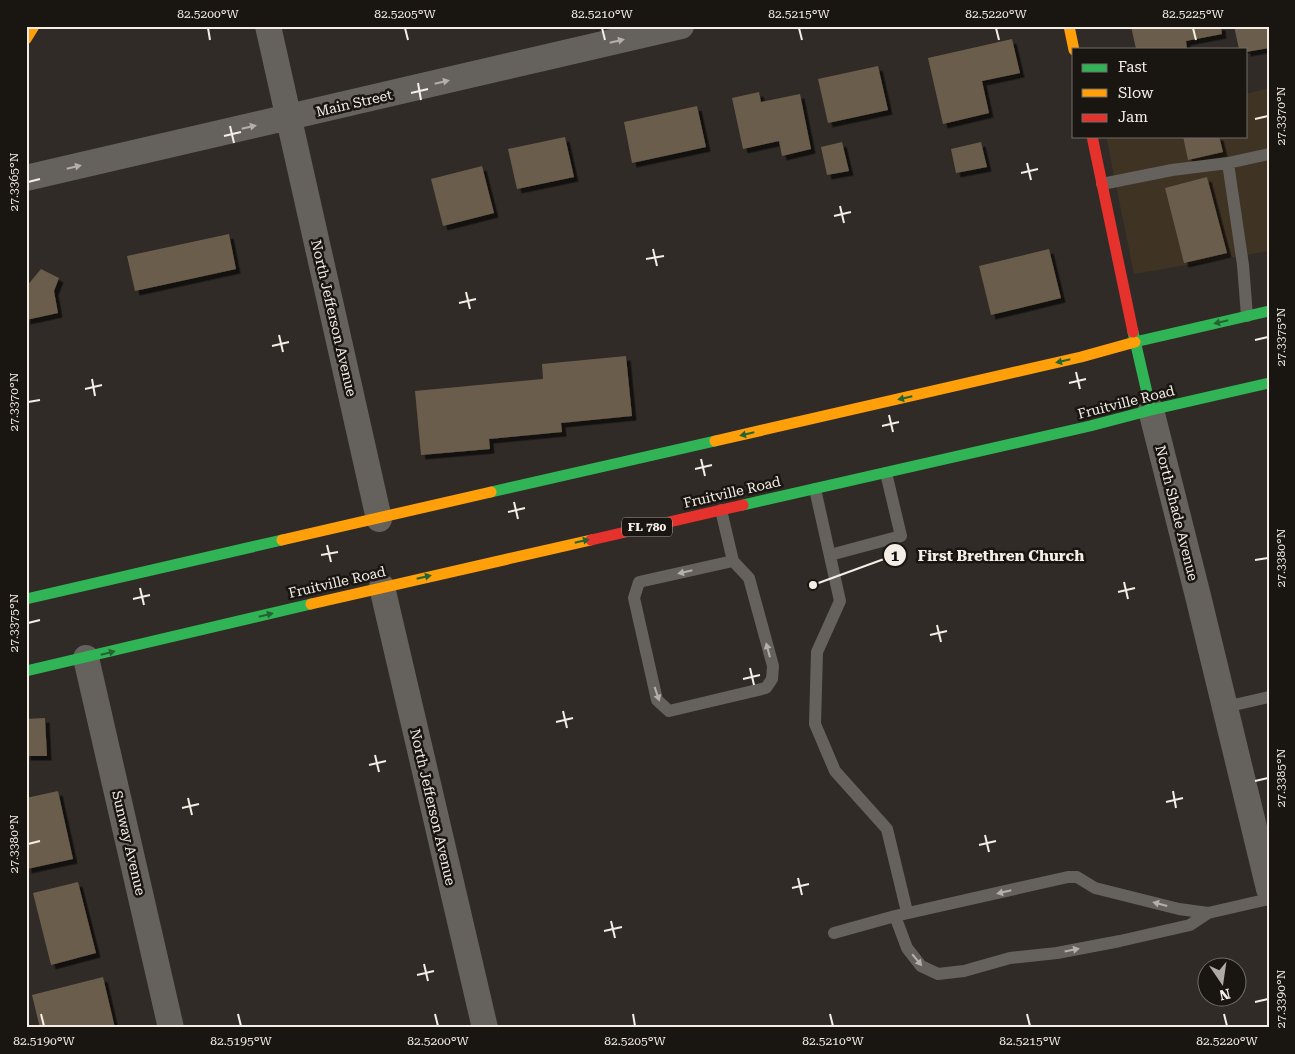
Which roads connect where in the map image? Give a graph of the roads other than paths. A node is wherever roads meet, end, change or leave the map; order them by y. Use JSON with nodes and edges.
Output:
{"nodes":[{"id":1,"x":34,"y":26,"type":"edge"},
{"id":2,"x":268,"y":26,"type":"edge"},
{"id":3,"x":681,"y":26,"type":"edge"},
{"id":4,"x":1069,"y":26,"type":"edge"},
{"id":5,"x":26,"y":39,"type":"edge"},
{"id":6,"x":1074,"y":48,"type":"edge"},
{"id":7,"x":288,"y":118,"type":"junction"},
{"id":8,"x":1092,"y":138,"type":"edge"},
{"id":9,"x":1269,"y":154,"type":"edge"},
{"id":10,"x":1228,"y":163,"type":"junction"},
{"id":11,"x":26,"y":178,"type":"edge"},
{"id":12,"x":1102,"y":184,"type":"junction"},
{"id":13,"x":1269,"y":311,"type":"edge"},
{"id":14,"x":1247,"y":316,"type":"junction"},
{"id":15,"x":1135,"y":342,"type":"junction"},
{"id":16,"x":1269,"y":383,"type":"edge"},
{"id":17,"x":1151,"y":410,"type":"junction"},
{"id":18,"x":886,"y":472,"type":"junction"},
{"id":19,"x":815,"y":488,"type":"junction"},
{"id":20,"x":721,"y":510,"type":"junction"},
{"id":21,"x":380,"y":519,"type":"junction"},
{"id":22,"x":830,"y":555,"type":"junction"},
{"id":23,"x":733,"y":561,"type":"junction"},
{"id":24,"x":382,"y":587,"type":"junction"},
{"id":25,"x":26,"y":599,"type":"edge"},
{"id":26,"x":86,"y":658,"type":"junction"},
{"id":27,"x":26,"y":671,"type":"edge"},
{"id":28,"x":1269,"y":697,"type":"edge"},
{"id":29,"x":1225,"y":707,"type":"junction"},
{"id":30,"x":1269,"y":889,"type":"edge"},
{"id":31,"x":1269,"y":899,"type":"edge"},
{"id":32,"x":1208,"y":913,"type":"junction"},
{"id":33,"x":901,"y":914,"type":"junction"},
{"id":34,"x":834,"y":933,"type":"dead end"},
{"id":35,"x":172,"y":1028,"type":"edge"},
{"id":36,"x":485,"y":1028,"type":"edge"}],
"edges":[{"from":1,"to":5,"type":"main road"},
{"from":2,"to":7,"type":"street","name":"North Jefferson Avenue"},
{"from":7,"to":3,"type":"street","name":"Main Street","one_way":true},
{"from":4,"to":6,"type":"main road"},
{"from":11,"to":7,"type":"street","name":"Main Street","one_way":true},
{"from":7,"to":21,"type":"street","name":"North Jefferson Avenue"},
{"from":8,"to":12,"type":"main road","name":"North Shade Avenue"},
{"from":9,"to":10,"type":"lane"},
{"from":10,"to":12,"type":"lane"},
{"from":10,"to":14,"type":"lane"},
{"from":12,"to":15,"type":"main road","name":"North Shade Avenue"},
{"from":13,"to":14,"type":"main road"},
{"from":14,"to":15,"type":"main road","one_way":true},
{"from":15,"to":17,"type":"main road","name":"North Shade Avenue"},
{"from":15,"to":21,"type":"main road","one_way":true},
{"from":16,"to":17,"type":"main road","name":"Fruitville Road","number":"FL 780"},
{"from":17,"to":18,"type":"main road","name":"Fruitville Road","number":"FL 780"},
{"from":17,"to":29,"type":"street","name":"North Shade Avenue"},
{"from":18,"to":19,"type":"main road","name":"Fruitville Road","number":"FL 780"},
{"from":18,"to":22,"type":"lane"},
{"from":19,"to":20,"type":"main road","name":"Fruitville Road","number":"FL 780"},
{"from":19,"to":22,"type":"lane"},
{"from":20,"to":23,"type":"lane"},
{"from":24,"to":20,"type":"main road","name":"Fruitville Road","number":"FL 780","one_way":true},
{"from":21,"to":25,"type":"main road"},
{"from":22,"to":33,"type":"lane"},
{"from":23,"to":23,"type":"lane","one_way":true},
{"from":26,"to":24,"type":"main road","name":"Fruitville Road","number":"FL 780","one_way":true},
{"from":24,"to":36,"type":"street","name":"North Jefferson Avenue"},
{"from":26,"to":27,"type":"main road","name":"Fruitville Road","number":"FL 780"},
{"from":26,"to":35,"type":"street","name":"Sunway Avenue"},
{"from":28,"to":29,"type":"lane"},
{"from":29,"to":30,"type":"street","name":"North Shade Avenue"},
{"from":31,"to":32,"type":"lane"},
{"from":32,"to":33,"type":"lane","one_way":true},
{"from":33,"to":32,"type":"lane","one_way":true},
{"from":33,"to":34,"type":"lane"}]}
